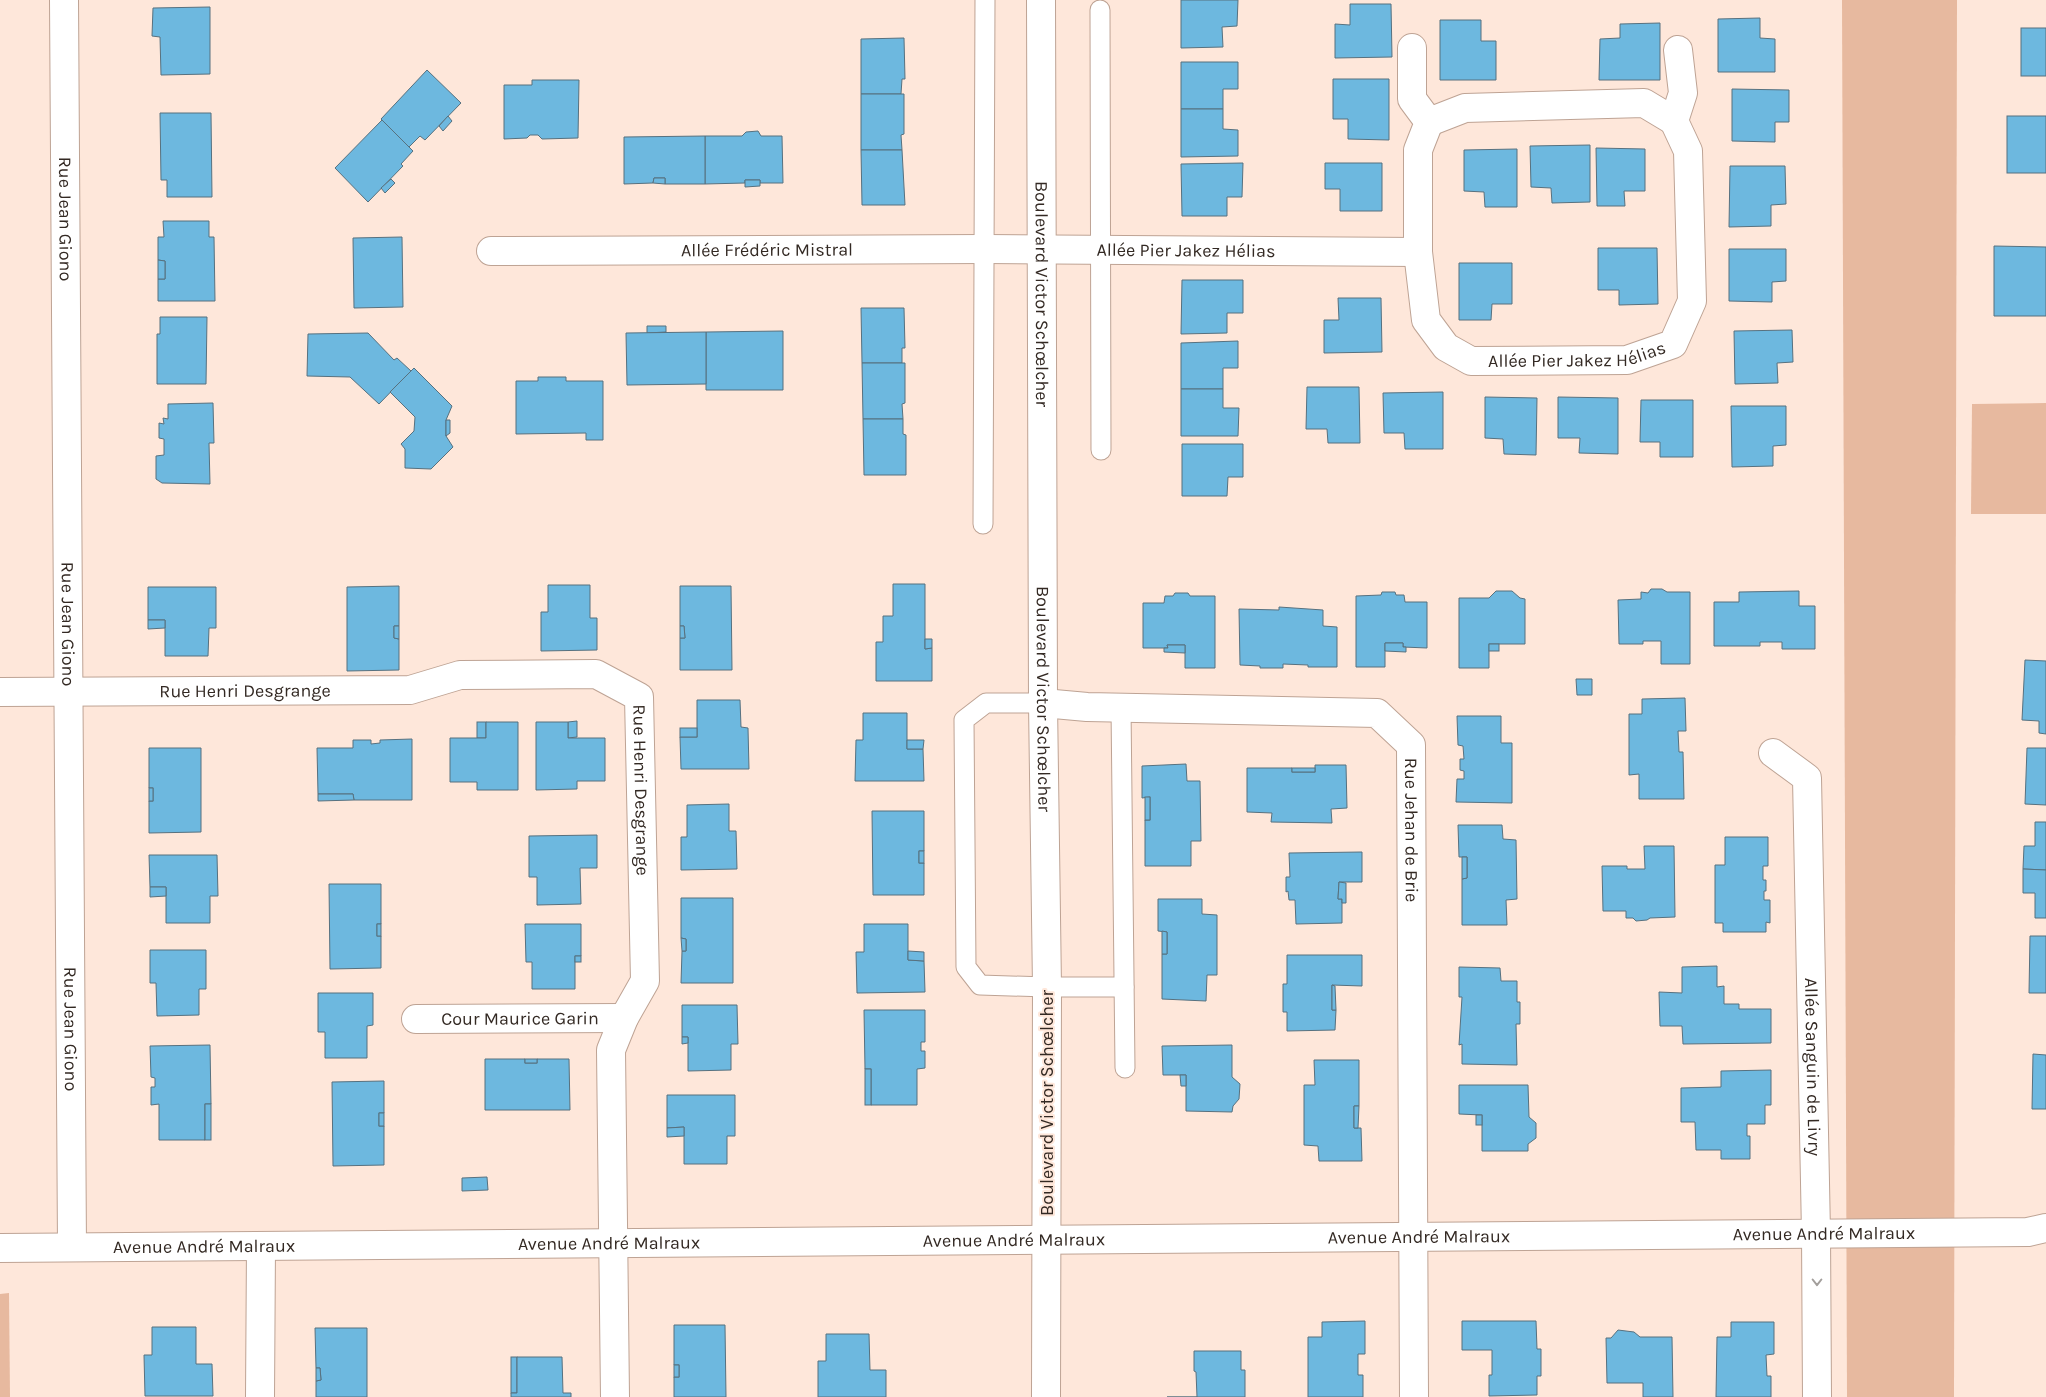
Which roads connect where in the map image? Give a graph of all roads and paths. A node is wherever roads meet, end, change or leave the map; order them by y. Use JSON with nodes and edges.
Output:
{"nodes":[{"id":1,"x":64,"y":0,"type":"edge"},
{"id":2,"x":986,"y":0,"type":"edge"},
{"id":3,"x":1041,"y":0,"type":"edge"},
{"id":4,"x":1100,"y":10,"type":"dead end"},
{"id":5,"x":1412,"y":48,"type":"dead end"},
{"id":6,"x":1678,"y":50,"type":"dead end"},
{"id":7,"x":1674,"y":120,"type":"junction"},
{"id":8,"x":1429,"y":122,"type":"junction"},
{"id":9,"x":985,"y":249,"type":"junction"},
{"id":10,"x":1043,"y":250,"type":"junction"},
{"id":11,"x":1100,"y":250,"type":"junction"},
{"id":12,"x":492,"y":251,"type":"dead end"},
{"id":13,"x":1418,"y":252,"type":"junction"},
{"id":14,"x":1101,"y":450,"type":"dead end"},
{"id":15,"x":983,"y":524,"type":"dead end"},
{"id":16,"x":69,"y":691,"type":"junction"},
{"id":17,"x":0,"y":692,"type":"edge"},
{"id":18,"x":1043,"y":703,"type":"junction"},
{"id":19,"x":1121,"y":707,"type":"junction"},
{"id":20,"x":1773,"y":753,"type":"dead end"},
{"id":21,"x":1047,"y":987,"type":"junction"},
{"id":22,"x":1124,"y":987,"type":"junction"},
{"id":23,"x":624,"y":1018,"type":"junction"},
{"id":24,"x":416,"y":1019,"type":"dead end"},
{"id":25,"x":1125,"y":1068,"type":"dead end"},
{"id":26,"x":2040,"y":1232,"type":"edge"},
{"id":27,"x":1816,"y":1233,"type":"junction"},
{"id":28,"x":1415,"y":1236,"type":"junction"},
{"id":29,"x":1047,"y":1239,"type":"junction"},
{"id":30,"x":614,"y":1243,"type":"junction"},
{"id":31,"x":260,"y":1246,"type":"junction"},
{"id":32,"x":72,"y":1247,"type":"junction"},
{"id":33,"x":0,"y":1248,"type":"edge"},
{"id":34,"x":260,"y":1397,"type":"edge"},
{"id":35,"x":615,"y":1397,"type":"edge"},
{"id":36,"x":1046,"y":1397,"type":"edge"},
{"id":37,"x":1414,"y":1397,"type":"edge"},
{"id":38,"x":1817,"y":1397,"type":"edge"}],
"edges":[{"from":1,"to":16,"type":"street","name":"Rue Jean Giono"},
{"from":2,"to":9,"type":"lane"},
{"from":3,"to":10,"type":"street","name":"Boulevard Victor Schœlcher"},
{"from":4,"to":11,"type":"lane"},
{"from":5,"to":8,"type":"street"},
{"from":6,"to":7,"type":"street"},
{"from":7,"to":8,"type":"street"},
{"from":7,"to":13,"type":"street","name":"Allée Pier Jakez Hélias"},
{"from":8,"to":13,"type":"street","name":"Allée Pier Jakez Hélias"},
{"from":9,"to":10,"type":"street","name":"Allée Frédéric Mistral"},
{"from":9,"to":12,"type":"street","name":"Allée Frédéric Mistral"},
{"from":9,"to":15,"type":"lane"},
{"from":10,"to":11,"type":"street","name":"Allée Pier Jakez Hélias"},
{"from":10,"to":18,"type":"street","name":"Boulevard Victor Schœlcher"},
{"from":11,"to":13,"type":"street","name":"Allée Pier Jakez Hélias"},
{"from":11,"to":14,"type":"lane"},
{"from":16,"to":17,"type":"street"},
{"from":16,"to":23,"type":"street","name":"Rue Henri Desgrange"},
{"from":16,"to":32,"type":"street","name":"Rue Jean Giono"},
{"from":18,"to":19,"type":"street","name":"Rue Jehan de Brie"},
{"from":18,"to":21,"type":"street","name":"Boulevard Victor Schœlcher"},
{"from":18,"to":21,"type":"lane"},
{"from":19,"to":22,"type":"lane"},
{"from":19,"to":28,"type":"street","name":"Rue Jehan de Brie"},
{"from":20,"to":27,"type":"street","name":"Allée Sanguin de Livry"},
{"from":21,"to":22,"type":"lane"},
{"from":21,"to":29,"type":"street","name":"Boulevard Victor Schœlcher"},
{"from":22,"to":25,"type":"lane"},
{"from":23,"to":24,"type":"street","name":"Cour Maurice Garin"},
{"from":23,"to":30,"type":"street","name":"Rue Henri Desgrange"},
{"from":26,"to":27,"type":"street","name":"Avenue André Malraux"},
{"from":27,"to":28,"type":"street","name":"Avenue André Malraux"},
{"from":27,"to":38,"type":"street","name":"Allée Sanguin de Livry","one_way":true},
{"from":28,"to":29,"type":"street","name":"Avenue André Malraux"},
{"from":28,"to":37,"type":"street","name":"Rue Jehan de Brie"},
{"from":29,"to":30,"type":"street","name":"Avenue André Malraux"},
{"from":29,"to":36,"type":"street","name":"Boulevard Victor Schœlcher"},
{"from":30,"to":31,"type":"street","name":"Avenue André Malraux"},
{"from":30,"to":35,"type":"street","name":"Rue Henri Desgrange"},
{"from":31,"to":32,"type":"street","name":"Avenue André Malraux"},
{"from":31,"to":34,"type":"street"},
{"from":32,"to":33,"type":"street","name":"Avenue André Malraux"}]}
